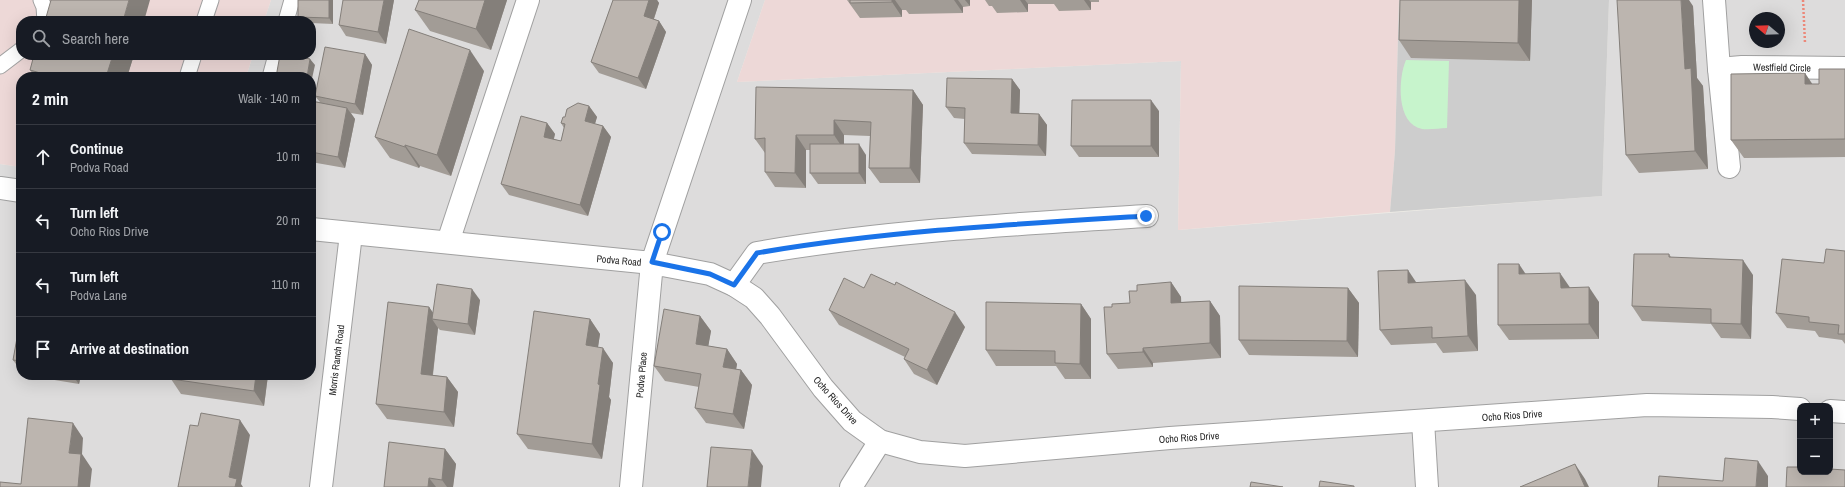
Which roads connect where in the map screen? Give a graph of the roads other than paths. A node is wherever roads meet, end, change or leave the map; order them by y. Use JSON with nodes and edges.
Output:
{"nodes":[{"id":1,"x":41,"y":0,"type":"edge"},
{"id":2,"x":211,"y":0,"type":"edge"},
{"id":3,"x":292,"y":0,"type":"edge"},
{"id":4,"x":528,"y":0,"type":"edge"},
{"id":5,"x":740,"y":0,"type":"edge"},
{"id":6,"x":1714,"y":0,"type":"edge"},
{"id":7,"x":45,"y":16,"type":"edge"},
{"id":8,"x":206,"y":16,"type":"edge"},
{"id":9,"x":287,"y":16,"type":"edge"},
{"id":10,"x":16,"y":54,"type":"edge"},
{"id":11,"x":192,"y":60,"type":"edge"},
{"id":12,"x":275,"y":60,"type":"edge"},
{"id":13,"x":0,"y":66,"type":"edge"},
{"id":14,"x":1845,"y":68,"type":"edge"},
{"id":15,"x":1719,"y":69,"type":"junction"},
{"id":16,"x":189,"y":72,"type":"edge"},
{"id":17,"x":271,"y":72,"type":"edge"},
{"id":18,"x":1729,"y":167,"type":"dead end"},
{"id":19,"x":0,"y":188,"type":"edge"},
{"id":20,"x":16,"y":190,"type":"edge"},
{"id":21,"x":1146,"y":216,"type":"dead end"},
{"id":22,"x":316,"y":229,"type":"edge"},
{"id":23,"x":351,"y":234,"type":"junction"},
{"id":24,"x":448,"y":242,"type":"junction"},
{"id":25,"x":652,"y":262,"type":"junction"},
{"id":26,"x":734,"y":285,"type":"junction"},
{"id":27,"x":1797,"y":409,"type":"edge"},
{"id":28,"x":1833,"y":411,"type":"edge"},
{"id":29,"x":1845,"y":412,"type":"edge"},
{"id":30,"x":1423,"y":421,"type":"junction"},
{"id":31,"x":880,"y":441,"type":"junction"},
{"id":32,"x":321,"y":487,"type":"edge"},
{"id":33,"x":631,"y":487,"type":"edge"},
{"id":34,"x":851,"y":487,"type":"edge"},
{"id":35,"x":1427,"y":487,"type":"edge"}],
"edges":[{"from":1,"to":7,"type":"lane"},
{"from":2,"to":8,"type":"lane"},
{"from":3,"to":9,"type":"lane"},
{"from":4,"to":24,"type":"street"},
{"from":5,"to":25,"type":"street","name":"Podva Road"},
{"from":6,"to":15,"type":"street"},
{"from":10,"to":13,"type":"lane"},
{"from":11,"to":16,"type":"lane"},
{"from":12,"to":17,"type":"lane"},
{"from":14,"to":15,"type":"street","name":"Westfield Circle"},
{"from":15,"to":18,"type":"street"},
{"from":19,"to":20,"type":"street"},
{"from":21,"to":26,"type":"street"},
{"from":22,"to":23,"type":"street","name":"Podva Road"},
{"from":23,"to":24,"type":"street","name":"Podva Road"},
{"from":23,"to":32,"type":"street","name":"Morris Ranch Road"},
{"from":24,"to":25,"type":"street","name":"Podva Road"},
{"from":25,"to":26,"type":"street","name":"Ocho Rios Drive"},
{"from":25,"to":33,"type":"street","name":"Podva Place"},
{"from":26,"to":31,"type":"street","name":"Ocho Rios Drive"},
{"from":27,"to":30,"type":"street","name":"Ocho Rios Drive"},
{"from":28,"to":29,"type":"street"},
{"from":30,"to":31,"type":"street","name":"Ocho Rios Drive"},
{"from":30,"to":35,"type":"street"},
{"from":31,"to":34,"type":"street"}]}
